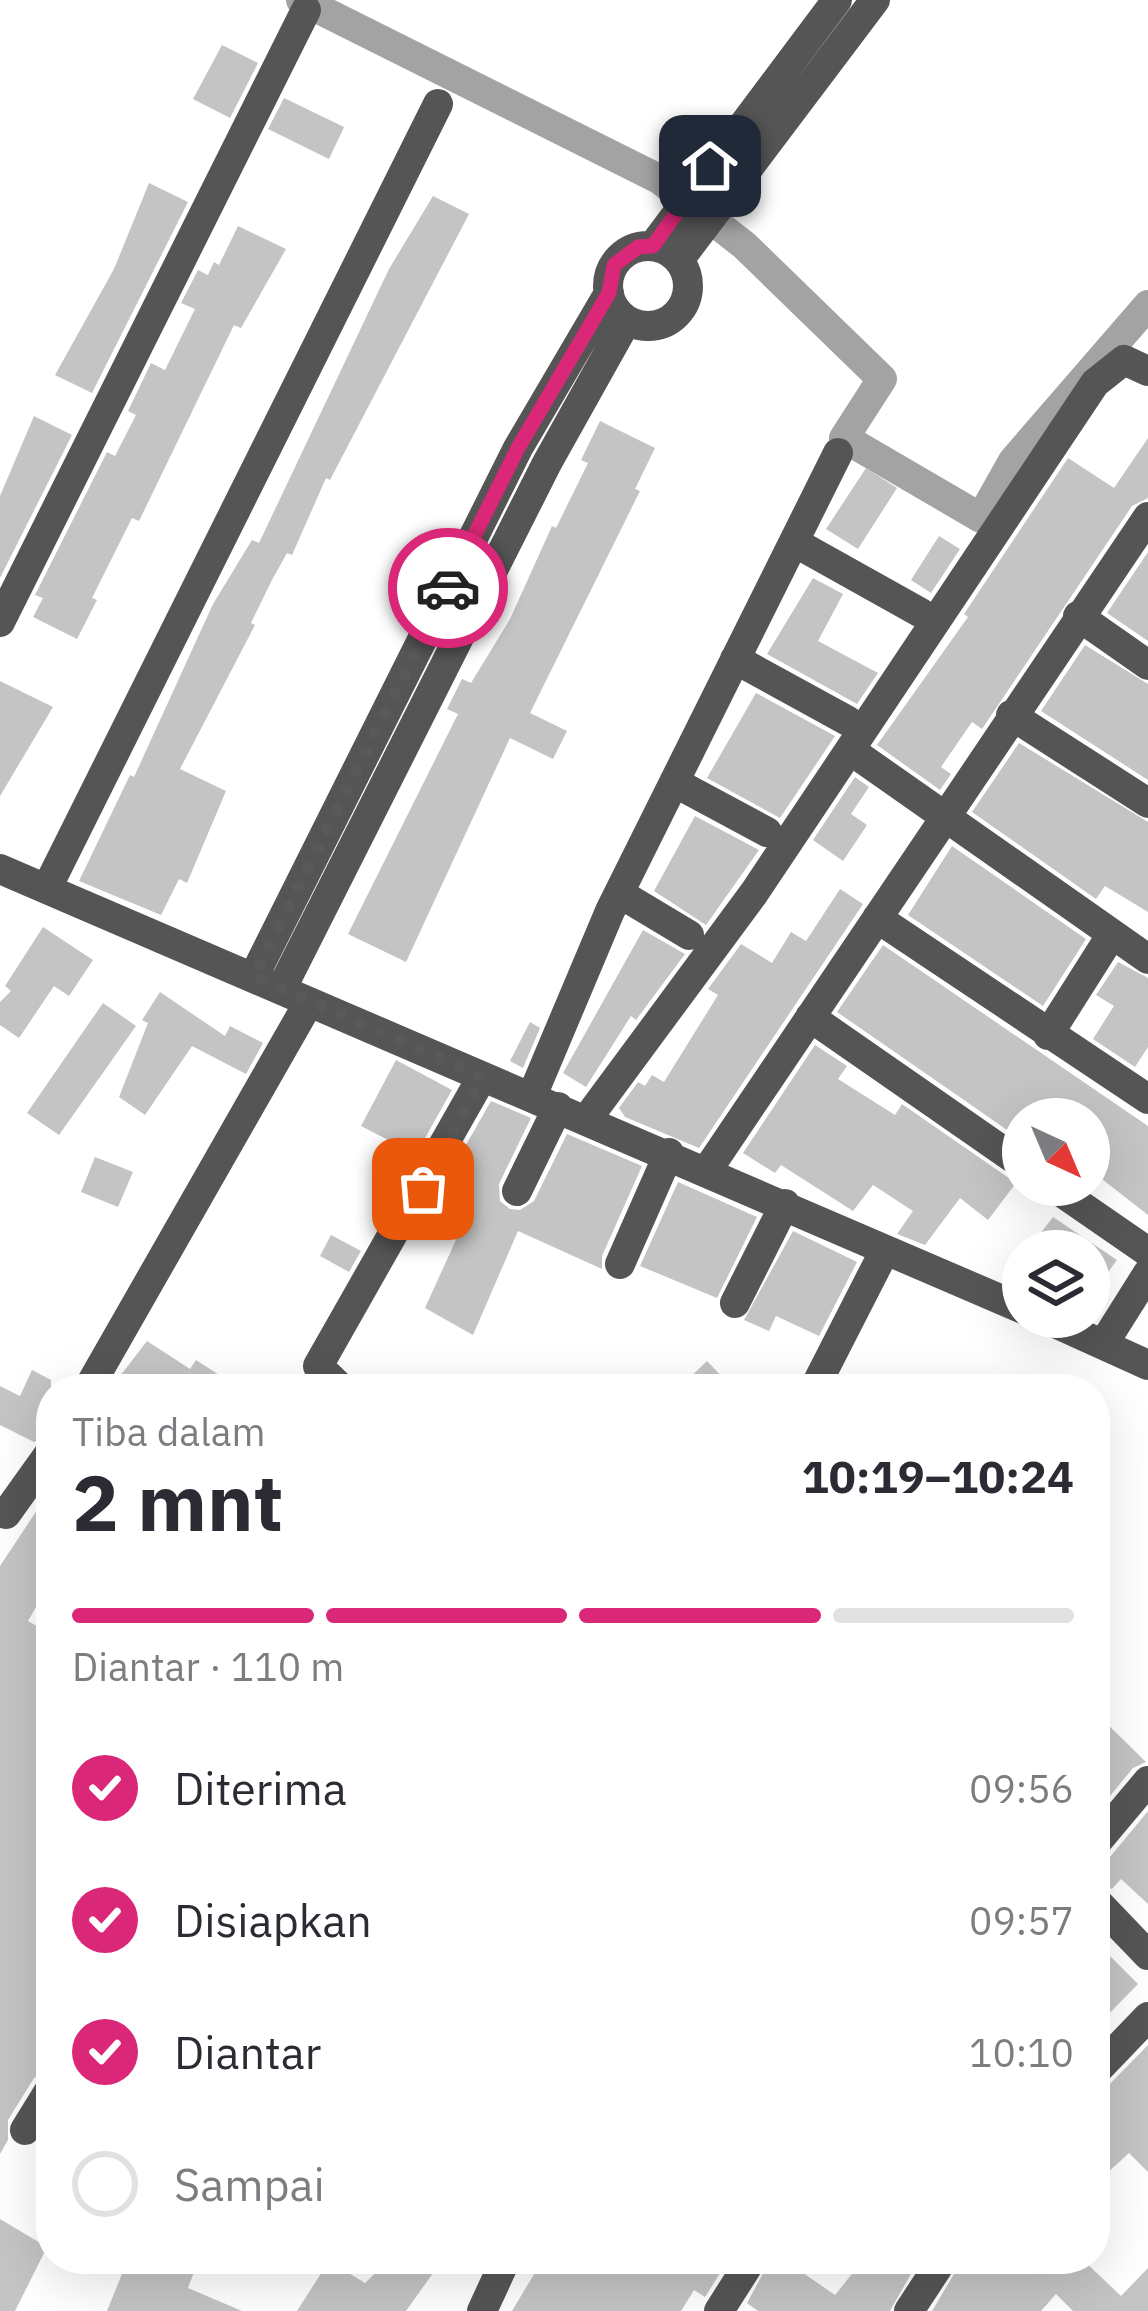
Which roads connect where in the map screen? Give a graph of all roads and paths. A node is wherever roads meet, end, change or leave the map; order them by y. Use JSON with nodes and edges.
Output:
{"nodes":[{"id":1,"x":836,"y":0,"type":"edge"},
{"id":2,"x":875,"y":0,"type":"edge"},
{"id":3,"x":306,"y":10,"type":"dead end"},
{"id":4,"x":438,"y":104,"type":"dead end"},
{"id":5,"x":666,"y":253,"type":"junction"},
{"id":6,"x":609,"y":293,"type":"junction"},
{"id":7,"x":627,"y":320,"type":"junction"},
{"id":8,"x":1148,"y":371,"type":"edge"},
{"id":9,"x":838,"y":453,"type":"dead end"},
{"id":10,"x":1148,"y":517,"type":"edge"},
{"id":11,"x":794,"y":542,"type":"junction"},
{"id":12,"x":920,"y":613,"type":"dead end"},
{"id":13,"x":1078,"y":616,"type":"junction"},
{"id":14,"x":0,"y":622,"type":"edge"},
{"id":15,"x":736,"y":659,"type":"junction"},
{"id":16,"x":1148,"y":664,"type":"edge"},
{"id":17,"x":1011,"y":715,"type":"junction"},
{"id":18,"x":849,"y":735,"type":"junction"},
{"id":19,"x":674,"y":782,"type":"junction"},
{"id":20,"x":1148,"y":803,"type":"edge"},
{"id":21,"x":943,"y":818,"type":"junction"},
{"id":22,"x":767,"y":832,"type":"dead end"},
{"id":23,"x":0,"y":869,"type":"edge"},
{"id":24,"x":47,"y":888,"type":"junction"},
{"id":25,"x":619,"y":893,"type":"junction"},
{"id":26,"x":878,"y":918,"type":"junction"},
{"id":27,"x":1112,"y":934,"type":"junction"},
{"id":28,"x":689,"y":935,"type":"dead end"},
{"id":29,"x":1148,"y":958,"type":"edge"},
{"id":30,"x":282,"y":989,"type":"junction"},
{"id":31,"x":810,"y":1017,"type":"junction"},
{"id":32,"x":1048,"y":1035,"type":"junction"},
{"id":33,"x":482,"y":1077,"type":"junction"},
{"id":34,"x":1148,"y":1099,"type":"edge"},
{"id":35,"x":559,"y":1107,"type":"junction"},
{"id":36,"x":1002,"y":1150,"type":"edge"},
{"id":37,"x":669,"y":1153,"type":"junction"},
{"id":38,"x":708,"y":1169,"type":"junction"},
{"id":39,"x":517,"y":1191,"type":"dead end"},
{"id":40,"x":785,"y":1204,"type":"junction"},
{"id":41,"x":1082,"y":1206,"type":"edge"},
{"id":42,"x":885,"y":1250,"type":"junction"},
{"id":43,"x":1148,"y":1252,"type":"edge"},
{"id":44,"x":620,"y":1264,"type":"dead end"},
{"id":45,"x":1148,"y":1273,"type":"edge"},
{"id":46,"x":1002,"y":1300,"type":"edge"},
{"id":47,"x":735,"y":1303,"type":"dead end"},
{"id":48,"x":1091,"y":1338,"type":"edge"},
{"id":49,"x":1103,"y":1343,"type":"junction"},
{"id":50,"x":1148,"y":1365,"type":"edge"},
{"id":51,"x":95,"y":1374,"type":"edge"},
{"id":52,"x":311,"y":1374,"type":"edge"},
{"id":53,"x":832,"y":1374,"type":"edge"},
{"id":54,"x":36,"y":1471,"type":"edge"},
{"id":55,"x":2,"y":1517,"type":"edge"},
{"id":56,"x":1148,"y":1781,"type":"edge"},
{"id":57,"x":1110,"y":1826,"type":"edge"},
{"id":58,"x":1110,"y":1916,"type":"edge"},
{"id":59,"x":1148,"y":1955,"type":"edge"},
{"id":60,"x":1148,"y":2017,"type":"edge"},
{"id":61,"x":1110,"y":2056,"type":"edge"},
{"id":62,"x":36,"y":2112,"type":"edge"},
{"id":63,"x":25,"y":2130,"type":"dead end"},
{"id":64,"x":499,"y":2274,"type":"edge"},
{"id":65,"x":742,"y":2274,"type":"edge"},
{"id":66,"x":933,"y":2274,"type":"edge"},
{"id":67,"x":482,"y":2311,"type":"edge"},
{"id":68,"x":718,"y":2311,"type":"edge"},
{"id":69,"x":909,"y":2311,"type":"edge"}],
"edges":[{"from":1,"to":5,"type":"street"},
{"from":2,"to":5,"type":"street"},
{"from":3,"to":14,"type":"street"},
{"from":4,"to":24,"type":"street"},
{"from":5,"to":6,"type":"street"},
{"from":5,"to":7,"type":"street"},
{"from":6,"to":7,"type":"street"},
{"from":6,"to":30,"type":"street"},
{"from":7,"to":30,"type":"street"},
{"from":8,"to":18,"type":"street"},
{"from":9,"to":11,"type":"street"},
{"from":10,"to":13,"type":"street"},
{"from":11,"to":12,"type":"street"},
{"from":11,"to":15,"type":"street"},
{"from":13,"to":16,"type":"street"},
{"from":13,"to":17,"type":"street"},
{"from":15,"to":18,"type":"street"},
{"from":15,"to":19,"type":"street"},
{"from":17,"to":20,"type":"street"},
{"from":17,"to":21,"type":"street"},
{"from":18,"to":21,"type":"street"},
{"from":18,"to":35,"type":"street"},
{"from":19,"to":22,"type":"street"},
{"from":19,"to":25,"type":"street"},
{"from":21,"to":26,"type":"street"},
{"from":21,"to":27,"type":"street"},
{"from":23,"to":24,"type":"street"},
{"from":24,"to":30,"type":"street"},
{"from":25,"to":28,"type":"street"},
{"from":25,"to":35,"type":"street"},
{"from":26,"to":31,"type":"street"},
{"from":26,"to":32,"type":"street"},
{"from":27,"to":29,"type":"street"},
{"from":27,"to":32,"type":"street"},
{"from":30,"to":33,"type":"street"},
{"from":30,"to":51,"type":"street"},
{"from":31,"to":36,"type":"street"},
{"from":31,"to":38,"type":"street"},
{"from":32,"to":34,"type":"street"},
{"from":33,"to":35,"type":"street"},
{"from":33,"to":52,"type":"street"},
{"from":35,"to":37,"type":"street"},
{"from":35,"to":39,"type":"street"},
{"from":37,"to":38,"type":"street"},
{"from":37,"to":44,"type":"street"},
{"from":38,"to":40,"type":"street"},
{"from":40,"to":42,"type":"street"},
{"from":40,"to":47,"type":"street"},
{"from":41,"to":43,"type":"street"},
{"from":42,"to":46,"type":"street"},
{"from":42,"to":53,"type":"street"},
{"from":45,"to":49,"type":"street"},
{"from":48,"to":49,"type":"street"},
{"from":49,"to":50,"type":"street"},
{"from":54,"to":55,"type":"street"},
{"from":56,"to":57,"type":"street"},
{"from":58,"to":59,"type":"street"},
{"from":60,"to":61,"type":"street"},
{"from":62,"to":63,"type":"street"},
{"from":64,"to":67,"type":"street"},
{"from":65,"to":68,"type":"street"},
{"from":66,"to":69,"type":"street"}]}
